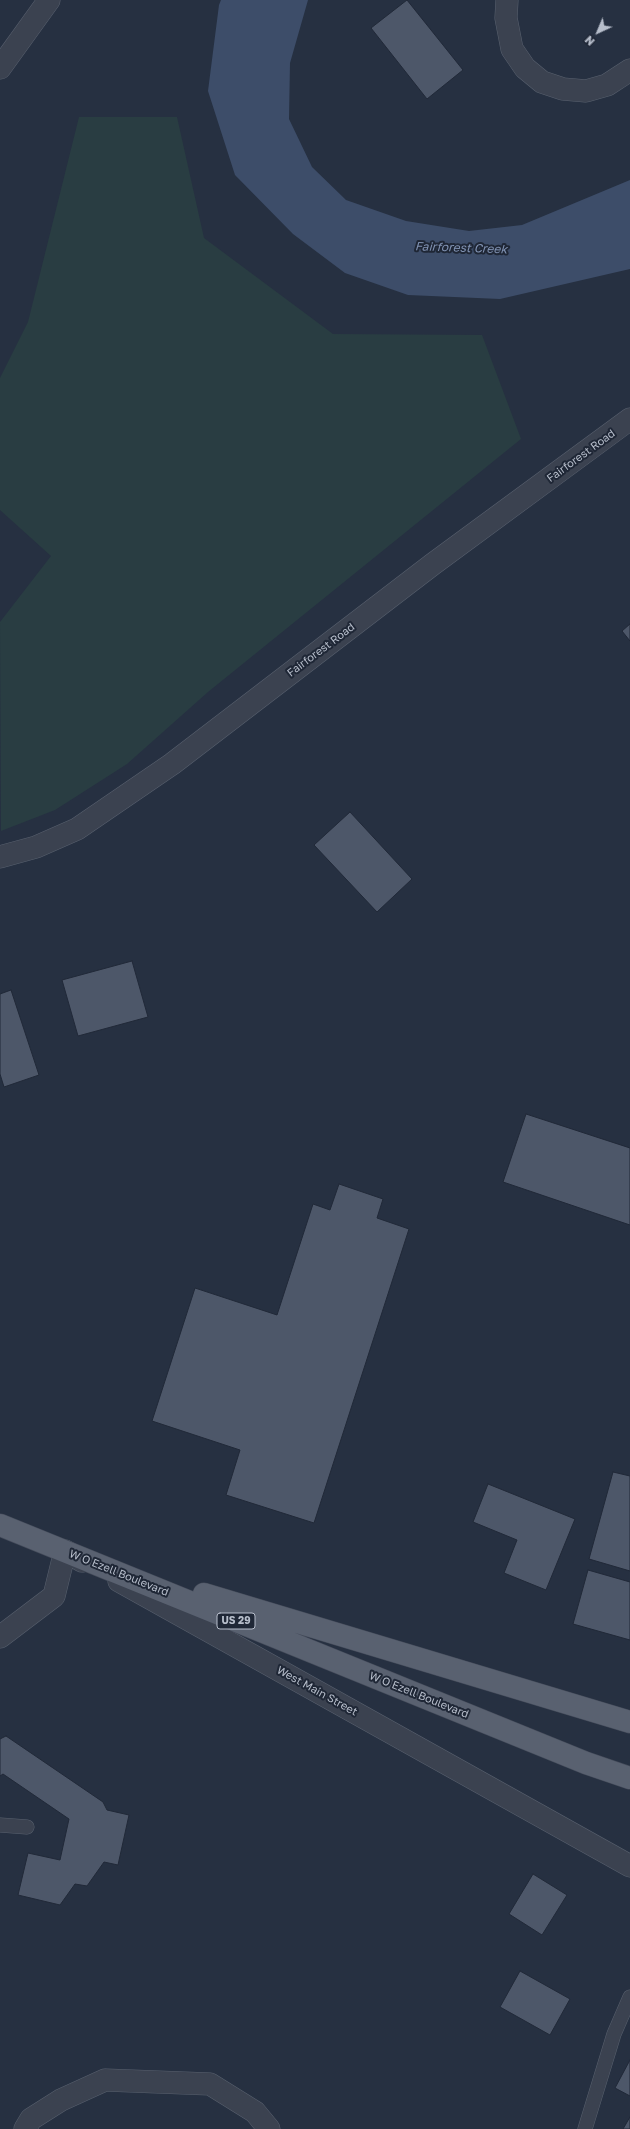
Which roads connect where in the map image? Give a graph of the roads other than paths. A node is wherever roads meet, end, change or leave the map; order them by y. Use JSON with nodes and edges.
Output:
{"nodes":[{"id":1,"x":49,"y":0,"type":"edge"},
{"id":2,"x":507,"y":0,"type":"edge"},
{"id":3,"x":0,"y":68,"type":"edge"},
{"id":4,"x":630,"y":70,"type":"edge"},
{"id":5,"x":630,"y":419,"type":"edge"},
{"id":6,"x":0,"y":858,"type":"edge"},
{"id":7,"x":0,"y":1525,"type":"edge"},
{"id":8,"x":65,"y":1551,"type":"junction"},
{"id":9,"x":0,"y":1637,"type":"edge"},
{"id":10,"x":630,"y":1722,"type":"edge"},
{"id":11,"x":630,"y":1778,"type":"edge"},
{"id":12,"x":0,"y":1825,"type":"edge"},
{"id":13,"x":27,"y":1827,"type":"dead end"},
{"id":14,"x":630,"y":1866,"type":"edge"},
{"id":15,"x":630,"y":1997,"type":"edge"},
{"id":16,"x":25,"y":2129,"type":"edge"},
{"id":17,"x":269,"y":2129,"type":"edge"},
{"id":18,"x":584,"y":2129,"type":"edge"}],
"edges":[{"from":1,"to":3,"type":"street"},
{"from":2,"to":4,"type":"street"},
{"from":5,"to":6,"type":"street","name":"Fairforest Road"},
{"from":7,"to":8,"type":"main road","name":"West Main Street","number":"US 29"},
{"from":8,"to":9,"type":"street"},
{"from":8,"to":10,"type":"main road","name":"W O Ezell Boulevard","number":"US 29"},
{"from":8,"to":11,"type":"main road","name":"W O Ezell Boulevard","number":"US 29"},
{"from":8,"to":14,"type":"street","name":"West Main Street"},
{"from":12,"to":13,"type":"lane"},
{"from":15,"to":18,"type":"lane"},
{"from":16,"to":17,"type":"street"}]}
